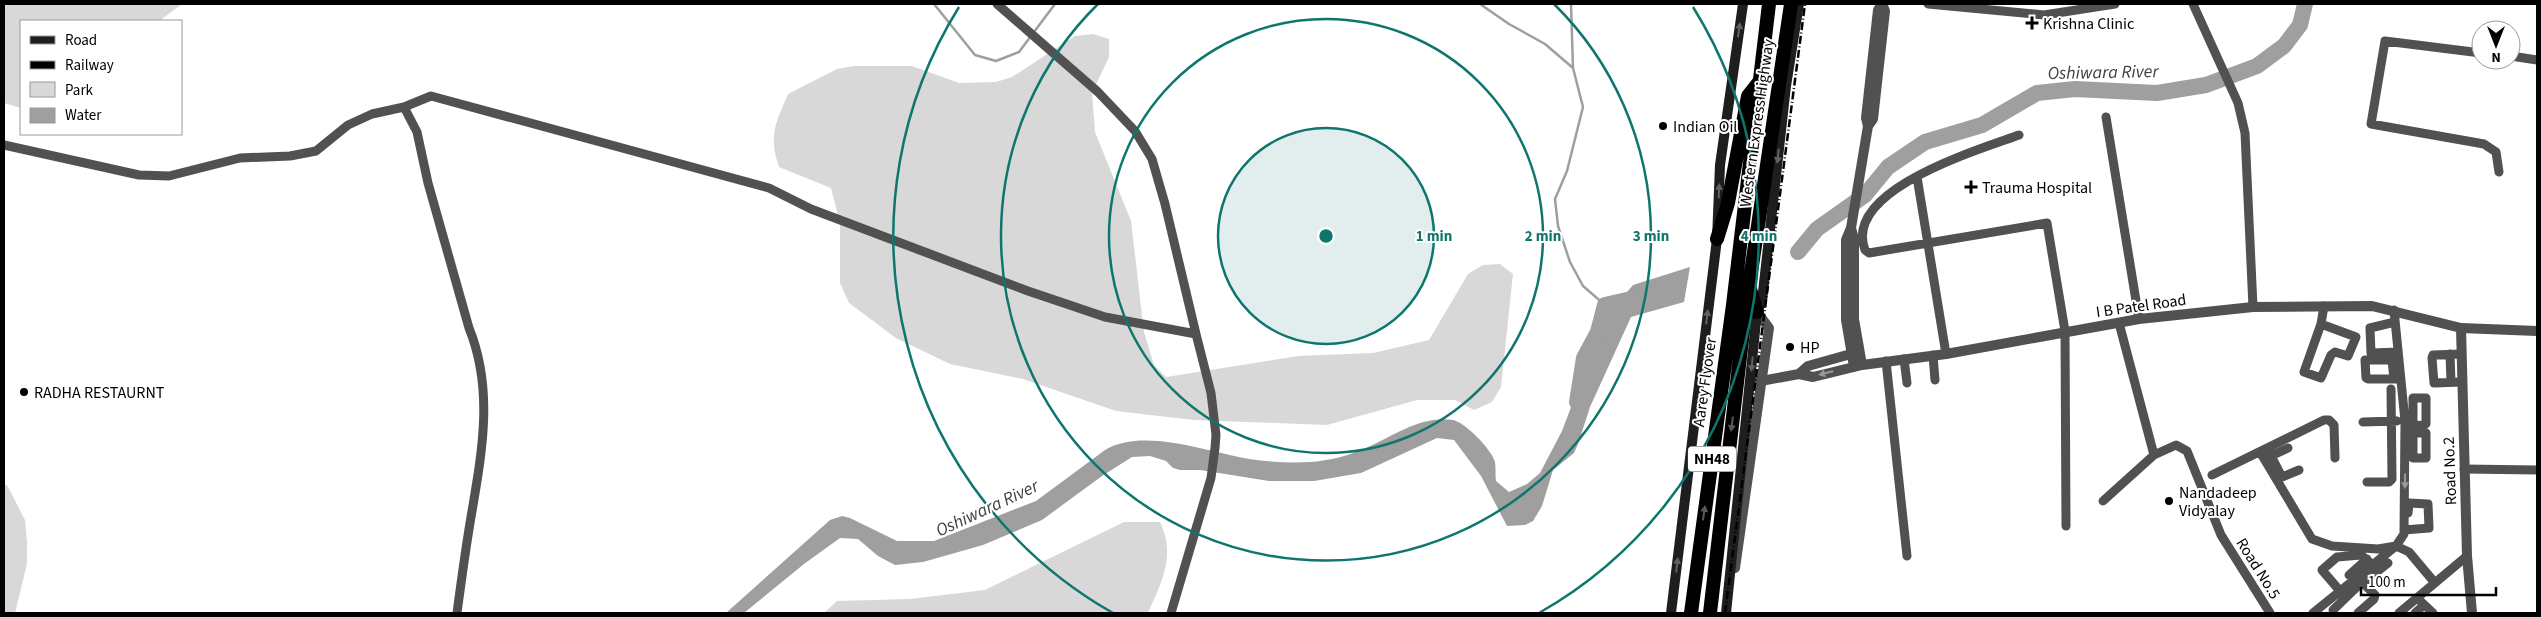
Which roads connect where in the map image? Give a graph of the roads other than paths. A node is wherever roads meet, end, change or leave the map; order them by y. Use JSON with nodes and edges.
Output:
{"nodes":[{"id":1,"x":997,"y":4,"type":"edge"},
{"id":2,"x":1743,"y":4,"type":"edge"},
{"id":3,"x":1769,"y":4,"type":"edge"},
{"id":4,"x":1791,"y":4,"type":"edge"},
{"id":5,"x":1799,"y":4,"type":"edge"},
{"id":6,"x":1882,"y":4,"type":"edge"},
{"id":7,"x":1928,"y":4,"type":"edge"},
{"id":8,"x":2115,"y":4,"type":"edge"},
{"id":9,"x":2193,"y":4,"type":"edge"},
{"id":10,"x":2471,"y":51,"type":"edge"},
{"id":11,"x":2521,"y":58,"type":"edge"},
{"id":12,"x":2537,"y":60,"type":"edge"},
{"id":13,"x":1760,"y":81,"type":"junction"},
{"id":14,"x":404,"y":107,"type":"junction"},
{"id":15,"x":2106,"y":117,"type":"dead end"},
{"id":16,"x":2019,"y":134,"type":"dead end"},
{"id":17,"x":4,"y":145,"type":"edge"},
{"id":18,"x":2499,"y":172,"type":"dead end"},
{"id":19,"x":1917,"y":177,"type":"junction"},
{"id":20,"x":1717,"y":240,"type":"junction"},
{"id":21,"x":1929,"y":243,"type":"junction"},
{"id":22,"x":2324,"y":306,"type":"junction"},
{"id":23,"x":2253,"y":307,"type":"junction"},
{"id":24,"x":1745,"y":308,"type":"junction"},
{"id":25,"x":2394,"y":310,"type":"junction"},
{"id":26,"x":2139,"y":320,"type":"junction"},
{"id":27,"x":2119,"y":323,"type":"junction"},
{"id":28,"x":2393,"y":323,"type":"junction"},
{"id":29,"x":2321,"y":324,"type":"junction"},
{"id":30,"x":2461,"y":328,"type":"junction"},
{"id":31,"x":2065,"y":331,"type":"junction"},
{"id":32,"x":2537,"y":331,"type":"edge"},
{"id":33,"x":1196,"y":334,"type":"junction"},
{"id":34,"x":1856,"y":352,"type":"junction"},
{"id":35,"x":2396,"y":352,"type":"junction"},
{"id":36,"x":1946,"y":354,"type":"junction"},
{"id":37,"x":2456,"y":354,"type":"junction"},
{"id":38,"x":1933,"y":355,"type":"junction"},
{"id":39,"x":1904,"y":359,"type":"junction"},
{"id":40,"x":1886,"y":361,"type":"junction"},
{"id":41,"x":2396,"y":363,"type":"junction"},
{"id":42,"x":1858,"y":366,"type":"junction"},
{"id":43,"x":1799,"y":374,"type":"junction"},
{"id":44,"x":2397,"y":379,"type":"junction"},
{"id":45,"x":1936,"y":380,"type":"dead end"},
{"id":46,"x":1756,"y":382,"type":"junction"},
{"id":47,"x":2457,"y":382,"type":"junction"},
{"id":48,"x":1907,"y":383,"type":"dead end"},
{"id":49,"x":2391,"y":389,"type":"dead end"},
{"id":50,"x":2391,"y":421,"type":"junction"},
{"id":51,"x":2363,"y":422,"type":"dead end"},
{"id":52,"x":2408,"y":424,"type":"junction"},
{"id":53,"x":2288,"y":448,"type":"dead end"},
{"id":54,"x":2266,"y":452,"type":"junction"},
{"id":55,"x":2154,"y":455,"type":"junction"},
{"id":56,"x":2335,"y":458,"type":"dead end"},
{"id":57,"x":2392,"y":462,"type":"junction"},
{"id":58,"x":2405,"y":462,"type":"junction"},
{"id":59,"x":2464,"y":469,"type":"junction"},
{"id":60,"x":2298,"y":470,"type":"dead end"},
{"id":61,"x":2537,"y":470,"type":"edge"},
{"id":62,"x":2212,"y":475,"type":"dead end"},
{"id":63,"x":2367,"y":482,"type":"dead end"},
{"id":64,"x":2103,"y":501,"type":"dead end"},
{"id":65,"x":2407,"y":508,"type":"junction"},
{"id":66,"x":2066,"y":526,"type":"dead end"},
{"id":67,"x":2406,"y":530,"type":"junction"},
{"id":68,"x":2396,"y":546,"type":"junction"},
{"id":69,"x":1907,"y":556,"type":"dead end"},
{"id":70,"x":2467,"y":556,"type":"junction"},
{"id":71,"x":2388,"y":562,"type":"dead end"},
{"id":72,"x":2373,"y":564,"type":"junction"},
{"id":73,"x":2360,"y":577,"type":"junction"},
{"id":74,"x":2435,"y":583,"type":"junction"},
{"id":75,"x":2338,"y":589,"type":"junction"},
{"id":76,"x":2421,"y":602,"type":"junction"},
{"id":77,"x":2326,"y":603,"type":"junction"},
{"id":78,"x":2335,"y":612,"type":"edge"},
{"id":79,"x":2402,"y":612,"type":"edge"},
{"id":80,"x":457,"y":613,"type":"edge"},
{"id":81,"x":1171,"y":613,"type":"edge"},
{"id":82,"x":1671,"y":613,"type":"edge"},
{"id":83,"x":1691,"y":613,"type":"edge"},
{"id":84,"x":1710,"y":613,"type":"edge"},
{"id":85,"x":1726,"y":613,"type":"edge"},
{"id":86,"x":2270,"y":613,"type":"edge"},
{"id":87,"x":2313,"y":613,"type":"edge"},
{"id":88,"x":2358,"y":613,"type":"edge"},
{"id":89,"x":2415,"y":613,"type":"edge"},
{"id":90,"x":2433,"y":613,"type":"edge"},
{"id":91,"x":2472,"y":613,"type":"edge"}],
"edges":[{"from":1,"to":33,"type":"street"},
{"from":20,"to":2,"type":"main road","one_way":true},
{"from":3,"to":13,"type":"highway","name":"Western Express Highway","number":"NH48"},
{"from":4,"to":24,"type":"highway","name":"Western Express Highway","number":"NH48"},
{"from":5,"to":24,"type":"main road","one_way":true},
{"from":6,"to":34,"type":"street"},
{"from":7,"to":8,"type":"street"},
{"from":9,"to":23,"type":"street"},
{"from":10,"to":18,"type":"street"},
{"from":11,"to":12,"type":"street"},
{"from":13,"to":20,"type":"highway"},
{"from":13,"to":24,"type":"highway","name":"Western Express Highway","number":"NH48"},
{"from":14,"to":17,"type":"street"},
{"from":14,"to":33,"type":"street"},
{"from":14,"to":80,"type":"street"},
{"from":15,"to":26,"type":"street"},
{"from":16,"to":19,"type":"street"},
{"from":19,"to":21,"type":"street"},
{"from":19,"to":21,"type":"street"},
{"from":82,"to":20,"type":"main road","one_way":true},
{"from":21,"to":31,"type":"street"},
{"from":21,"to":36,"type":"street"},
{"from":22,"to":23,"type":"street","name":"I B Patel Road"},
{"from":22,"to":25,"type":"street","name":"I B Patel Road"},
{"from":22,"to":29,"type":"street"},
{"from":23,"to":26,"type":"street","name":"I B Patel Road"},
{"from":24,"to":46,"type":"main road","one_way":true},
{"from":83,"to":24,"type":"highway","name":"Aarey Flyover","number":"NH48","one_way":true},
{"from":24,"to":84,"type":"highway","name":"Aarey Flyover","number":"NH48","one_way":true},
{"from":25,"to":28,"type":"street"},
{"from":25,"to":30,"type":"street","name":"I B Patel Road"},
{"from":26,"to":27,"type":"street","name":"I B Patel Road"},
{"from":27,"to":31,"type":"street","name":"I B Patel Road"},
{"from":27,"to":55,"type":"street"},
{"from":28,"to":35,"type":"street"},
{"from":28,"to":35,"type":"street"},
{"from":29,"to":29,"type":"street"},
{"from":30,"to":32,"type":"street","name":"I B Patel Road"},
{"from":30,"to":37,"type":"street","name":"Road No.2"},
{"from":31,"to":36,"type":"street","name":"I B Patel Road"},
{"from":31,"to":66,"type":"street"},
{"from":33,"to":81,"type":"street"},
{"from":34,"to":42,"type":"street"},
{"from":34,"to":43,"type":"street"},
{"from":35,"to":41,"type":"street"},
{"from":36,"to":38,"type":"street","name":"I B Patel Road"},
{"from":37,"to":47,"type":"street","name":"Road No.2"},
{"from":37,"to":47,"type":"street"},
{"from":38,"to":39,"type":"street","name":"I B Patel Road"},
{"from":38,"to":45,"type":"street"},
{"from":39,"to":40,"type":"street","name":"I B Patel Road"},
{"from":39,"to":48,"type":"street"},
{"from":40,"to":42,"type":"street","name":"I B Patel Road"},
{"from":40,"to":69,"type":"street"},
{"from":41,"to":44,"type":"street"},
{"from":41,"to":44,"type":"street"},
{"from":42,"to":43,"type":"street","name":"I B Patel Road","one_way":true},
{"from":43,"to":46,"type":"street","name":"I B Patel Road"},
{"from":44,"to":52,"type":"street"},
{"from":46,"to":85,"type":"main road"},
{"from":47,"to":59,"type":"street","name":"Road No.2"},
{"from":49,"to":50,"type":"street"},
{"from":50,"to":51,"type":"street"},
{"from":50,"to":52,"type":"street"},
{"from":50,"to":57,"type":"street"},
{"from":52,"to":58,"type":"street"},
{"from":53,"to":54,"type":"street"},
{"from":54,"to":56,"type":"street"},
{"from":54,"to":60,"type":"street"},
{"from":54,"to":62,"type":"street"},
{"from":54,"to":68,"type":"street"},
{"from":55,"to":64,"type":"street"},
{"from":55,"to":86,"type":"street","name":"Road No.5"},
{"from":57,"to":58,"type":"street"},
{"from":57,"to":63,"type":"street"},
{"from":58,"to":65,"type":"street","one_way":true},
{"from":59,"to":61,"type":"street"},
{"from":59,"to":70,"type":"street","name":"Road No.2"},
{"from":65,"to":67,"type":"street"},
{"from":65,"to":67,"type":"street"},
{"from":67,"to":68,"type":"street"},
{"from":68,"to":72,"type":"street"},
{"from":68,"to":74,"type":"street"},
{"from":70,"to":74,"type":"street"},
{"from":70,"to":91,"type":"street","name":"Road No.2"},
{"from":71,"to":72,"type":"street"},
{"from":72,"to":73,"type":"street"},
{"from":72,"to":75,"type":"street"},
{"from":73,"to":75,"type":"street"},
{"from":73,"to":78,"type":"street"},
{"from":73,"to":88,"type":"street"},
{"from":74,"to":76,"type":"street"},
{"from":75,"to":77,"type":"street"},
{"from":76,"to":79,"type":"street"},
{"from":76,"to":89,"type":"street"},
{"from":76,"to":90,"type":"street"},
{"from":77,"to":78,"type":"street"},
{"from":77,"to":87,"type":"street"}]}
